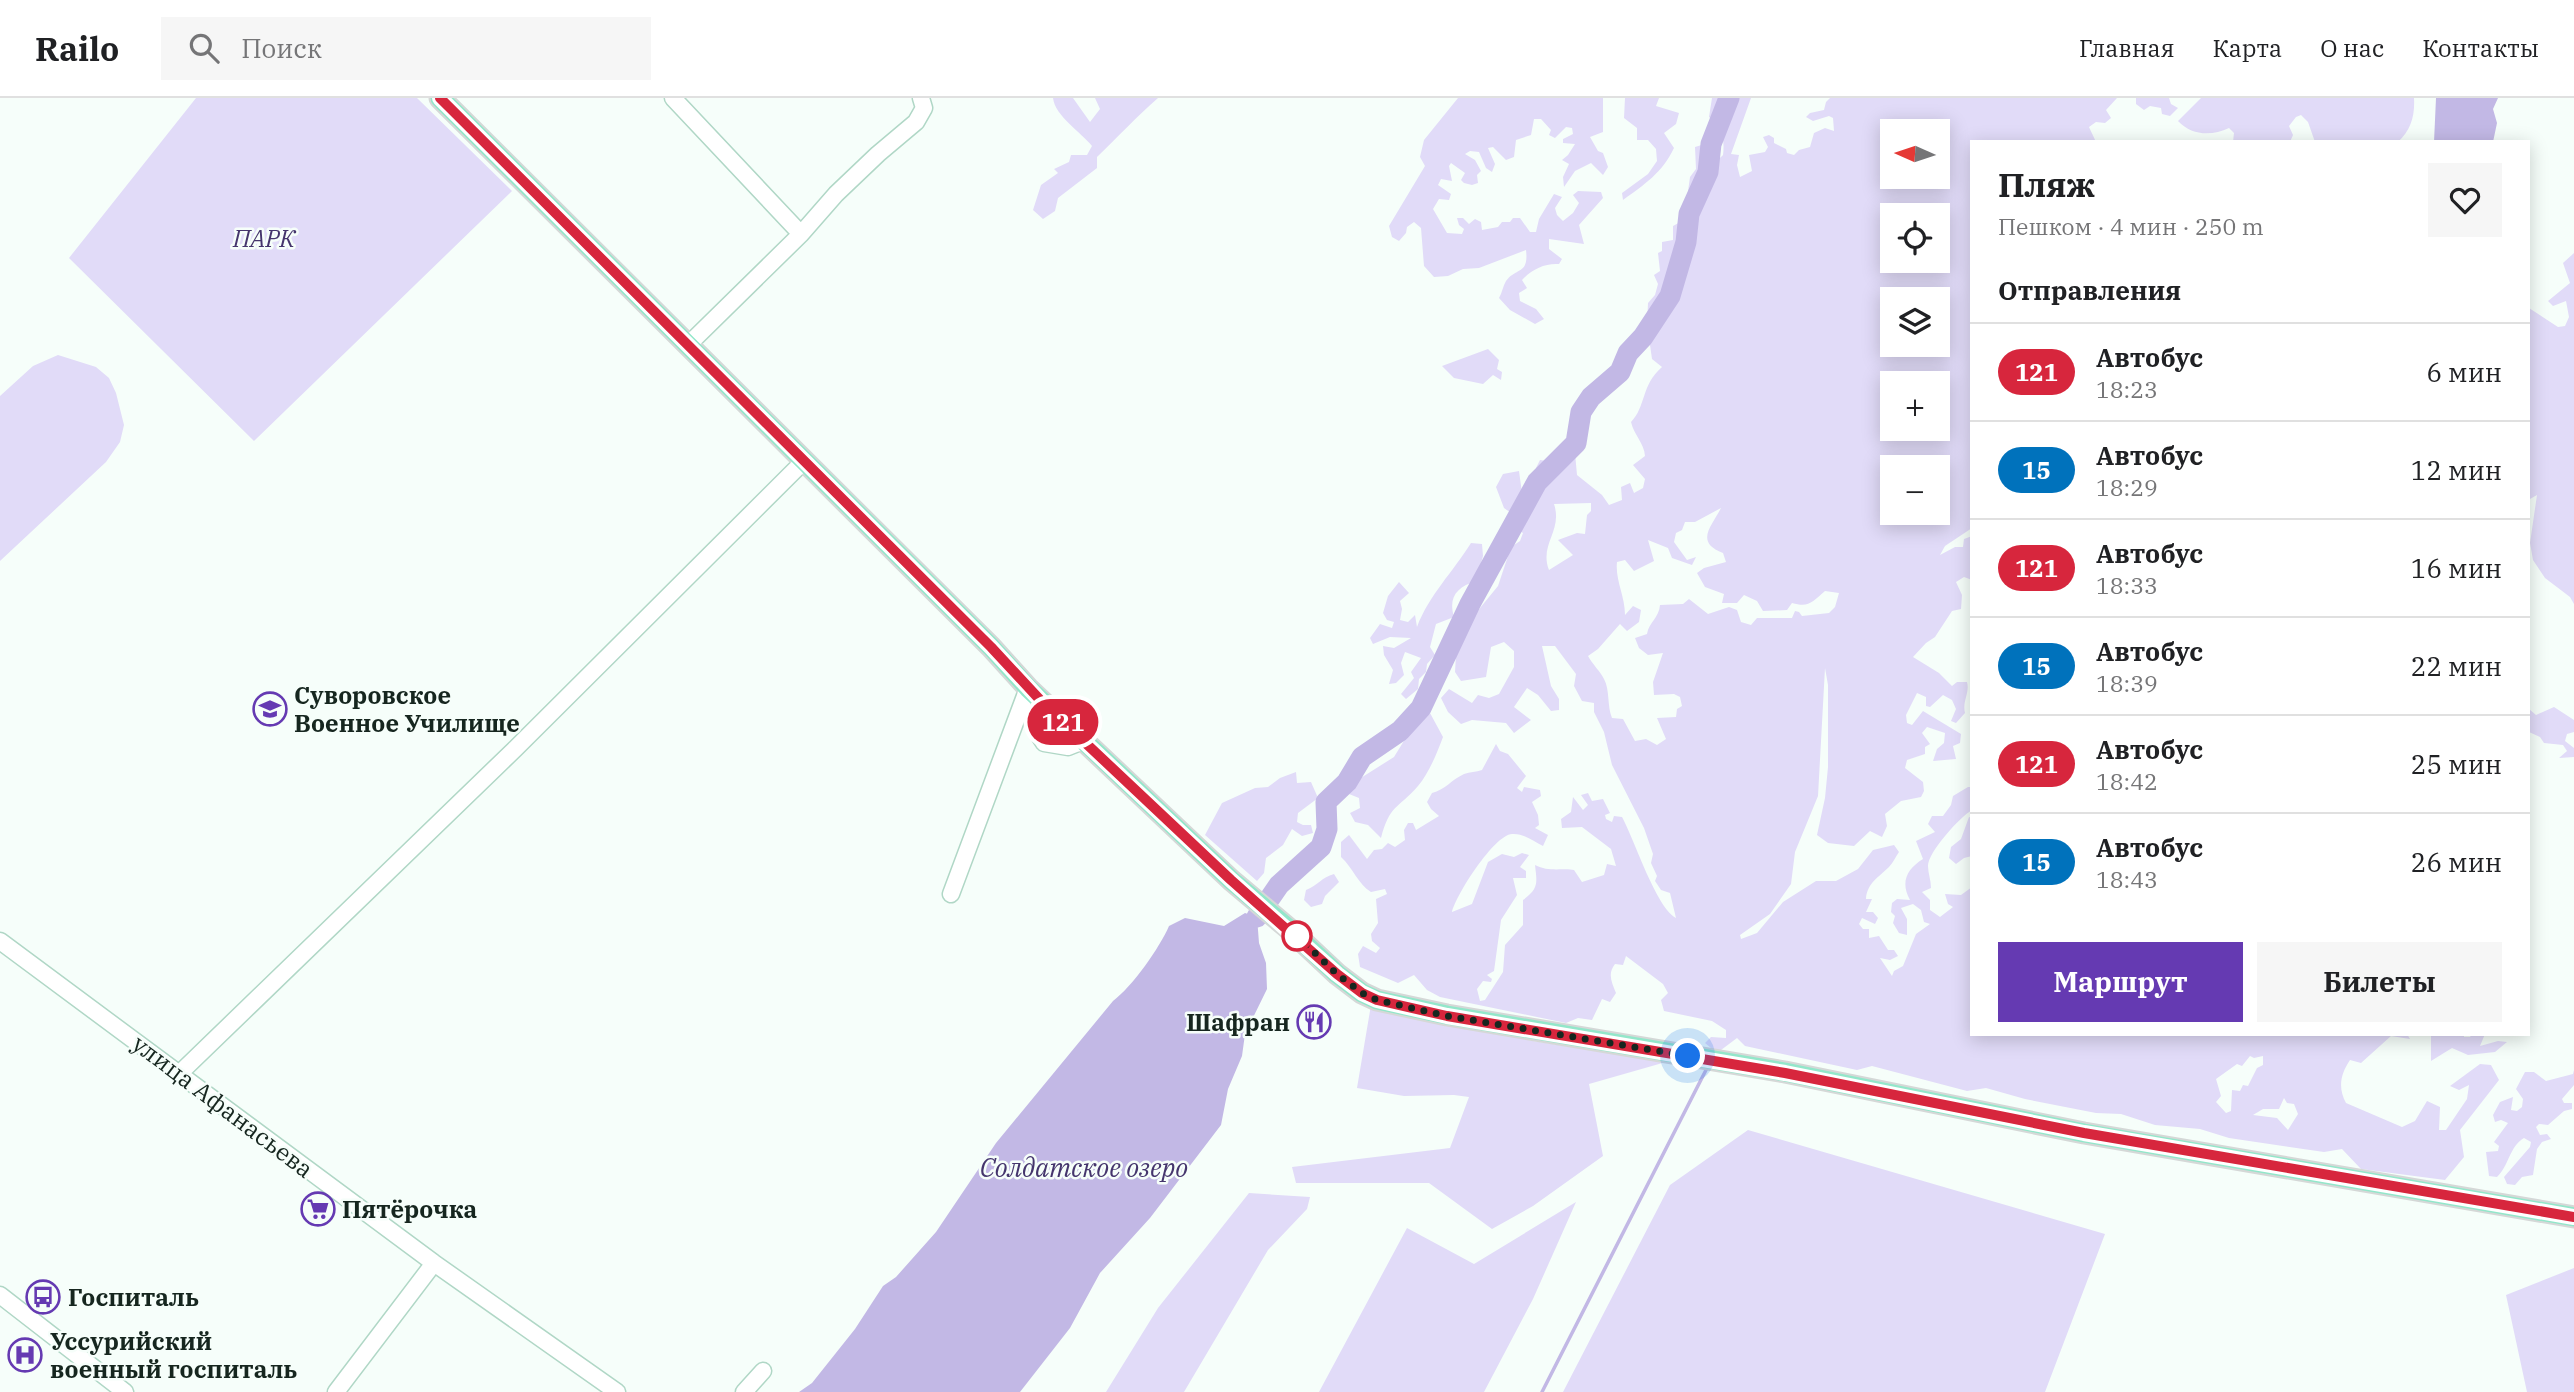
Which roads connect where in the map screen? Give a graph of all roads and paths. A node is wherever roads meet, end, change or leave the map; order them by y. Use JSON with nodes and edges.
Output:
{"nodes":[{"id":1,"x":440,"y":98,"type":"edge"},
{"id":2,"x":673,"y":98,"type":"edge"},
{"id":3,"x":921,"y":98,"type":"edge"},
{"id":4,"x":801,"y":234,"type":"junction"},
{"id":5,"x":689,"y":344,"type":"junction"},
{"id":6,"x":804,"y":461,"type":"junction"},
{"id":7,"x":1035,"y":695,"type":"junction"},
{"id":8,"x":1083,"y":741,"type":"junction"},
{"id":9,"x":951,"y":894,"type":"dead end"},
{"id":10,"x":0,"y":941,"type":"edge"},
{"id":11,"x":180,"y":1073,"type":"junction"},
{"id":12,"x":2574,"y":1217,"type":"edge"},
{"id":13,"x":434,"y":1263,"type":"junction"},
{"id":14,"x":0,"y":1295,"type":"edge"},
{"id":15,"x":763,"y":1371,"type":"dead end"},
{"id":16,"x":125,"y":1392,"type":"edge"},
{"id":17,"x":336,"y":1392,"type":"edge"},
{"id":18,"x":617,"y":1392,"type":"edge"},
{"id":19,"x":744,"y":1392,"type":"edge"}],
"edges":[{"from":1,"to":5,"type":"main road"},
{"from":2,"to":4,"type":"street"},
{"from":3,"to":4,"type":"street"},
{"from":4,"to":5,"type":"street"},
{"from":5,"to":6,"type":"main road"},
{"from":6,"to":7,"type":"main road"},
{"from":6,"to":11,"type":"street"},
{"from":7,"to":8,"type":"main road"},
{"from":7,"to":8,"type":"street"},
{"from":7,"to":9,"type":"street"},
{"from":8,"to":12,"type":"main road"},
{"from":10,"to":11,"type":"street","name":"улица Афанасьева"},
{"from":11,"to":13,"type":"street","name":"улица Афанасьева"},
{"from":13,"to":17,"type":"street"},
{"from":13,"to":18,"type":"street","name":"улица Афанасьева"},
{"from":14,"to":16,"type":"street"},
{"from":15,"to":19,"type":"street"}]}
